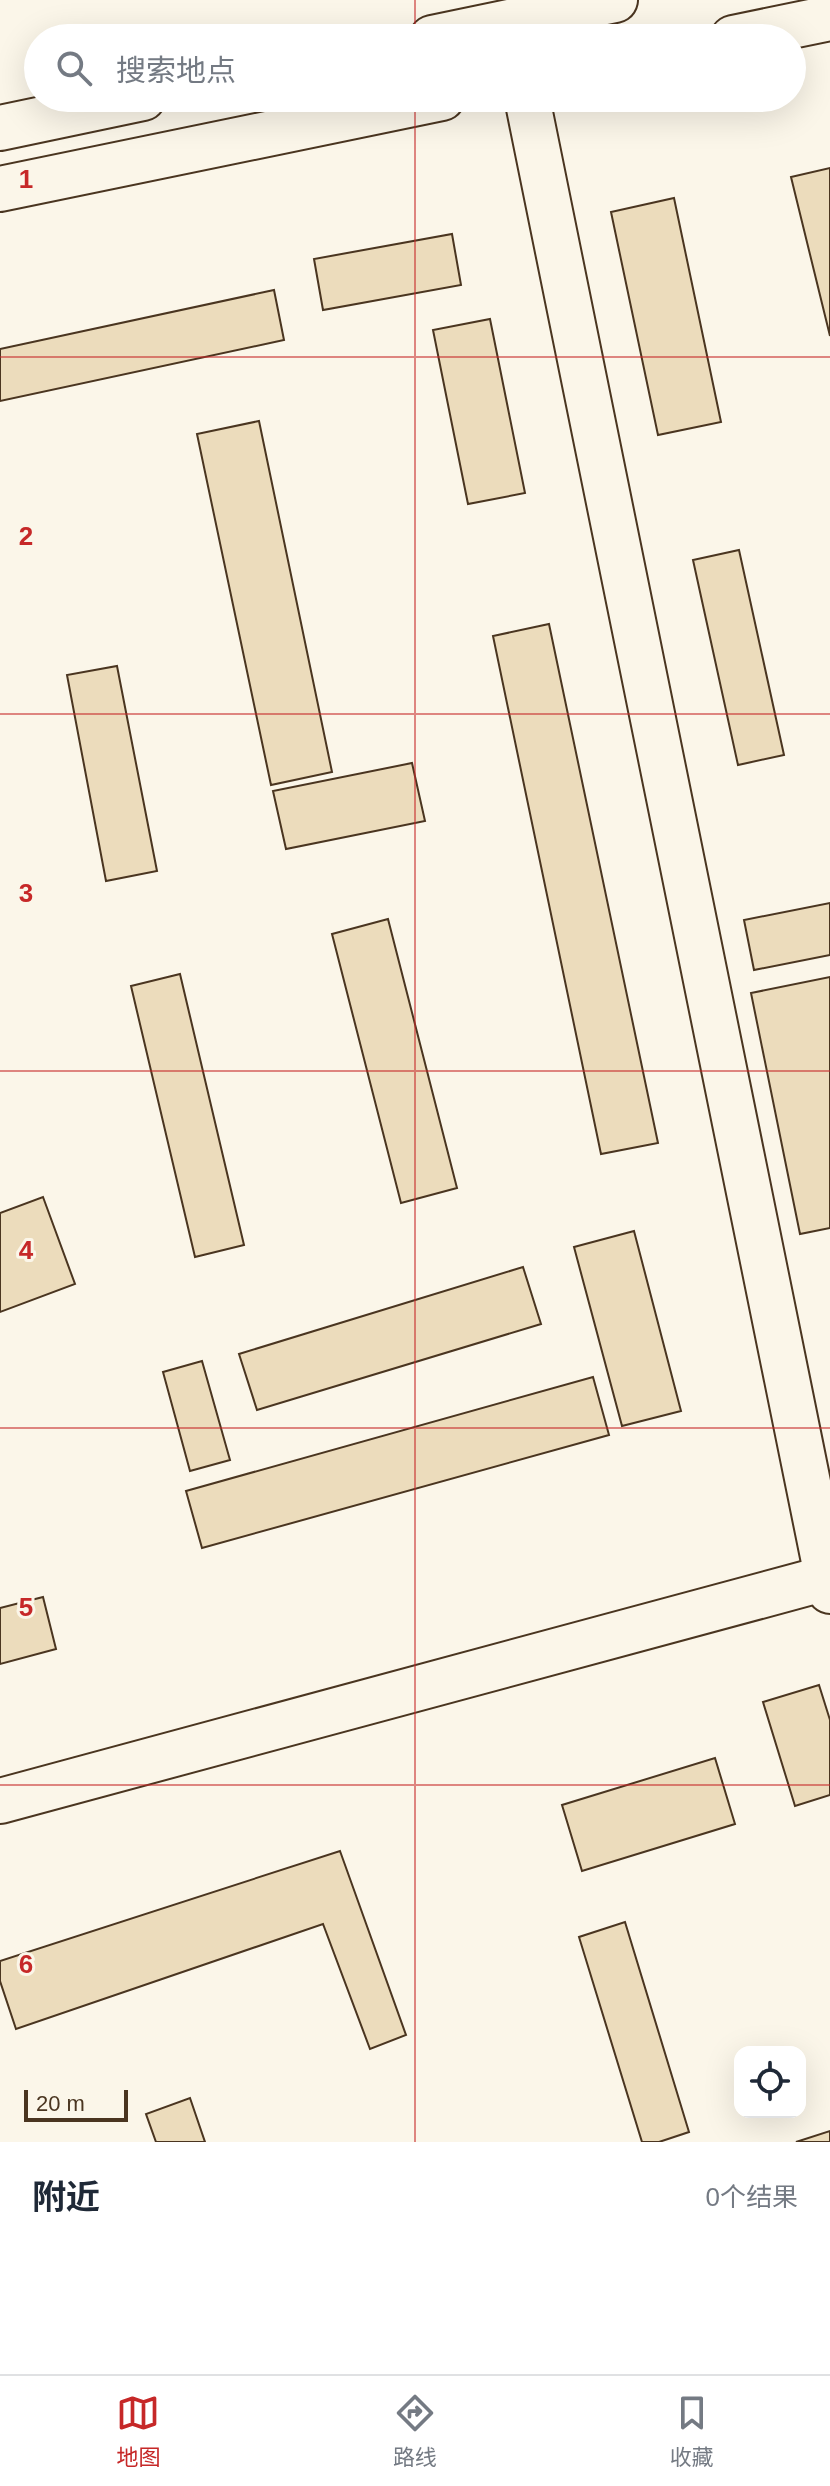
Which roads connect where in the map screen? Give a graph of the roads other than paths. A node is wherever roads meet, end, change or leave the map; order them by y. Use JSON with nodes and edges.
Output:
{"nodes":[{"id":1,"x":615,"y":0,"type":"edge"},
{"id":2,"x":830,"y":18,"type":"edge"},
{"id":3,"x":499,"y":24,"type":"edge"},
{"id":4,"x":801,"y":24,"type":"edge"},
{"id":5,"x":76,"y":112,"type":"edge"},
{"id":6,"x":374,"y":112,"type":"edge"},
{"id":7,"x":530,"y":112,"type":"edge"},
{"id":8,"x":0,"y":128,"type":"edge"},
{"id":9,"x":0,"y":189,"type":"edge"},
{"id":10,"x":829,"y":1582,"type":"edge"},
{"id":11,"x":0,"y":1801,"type":"edge"}],
"edges":[{"from":1,"to":3,"type":"street"},
{"from":2,"to":4,"type":"street"},
{"from":5,"to":8,"type":"street"},
{"from":6,"to":9,"type":"street"},
{"from":7,"to":10,"type":"street"},
{"from":10,"to":11,"type":"street"}]}
